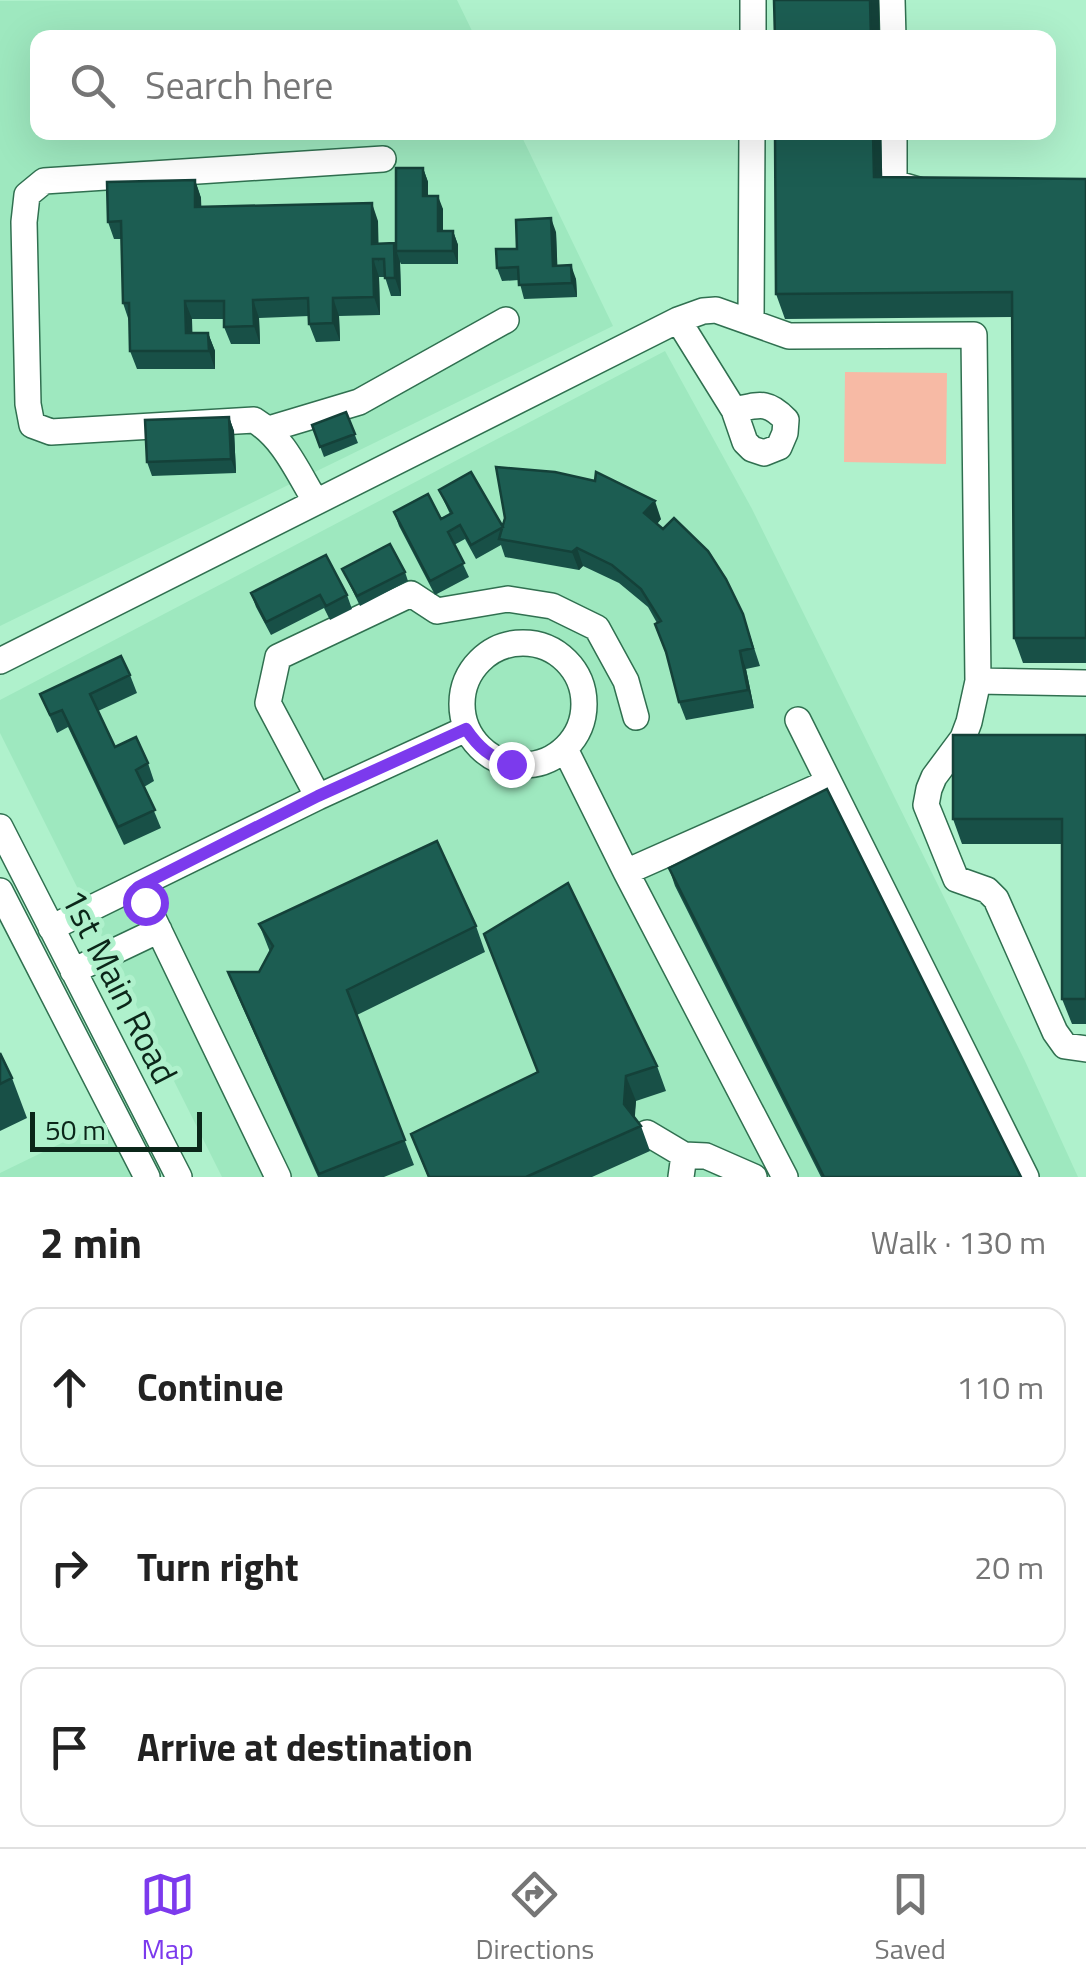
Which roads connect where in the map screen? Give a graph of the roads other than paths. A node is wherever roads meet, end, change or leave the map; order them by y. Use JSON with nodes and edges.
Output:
{"nodes":[{"id":1,"x":753,"y":0,"type":"edge"},
{"id":2,"x":892,"y":0,"type":"edge"},
{"id":3,"x":753,"y":30,"type":"edge"},
{"id":4,"x":893,"y":30,"type":"edge"},
{"id":5,"x":752,"y":140,"type":"edge"},
{"id":6,"x":894,"y":140,"type":"edge"},
{"id":7,"x":382,"y":159,"type":"dead end"},
{"id":8,"x":951,"y":190,"type":"edge"},
{"id":9,"x":12,"y":243,"type":"edge"},
{"id":10,"x":506,"y":320,"type":"dead end"},
{"id":11,"x":678,"y":320,"type":"junction"},
{"id":12,"x":750,"y":321,"type":"junction"},
{"id":13,"x":734,"y":410,"type":"dead end"},
{"id":14,"x":269,"y":429,"type":"junction"},
{"id":15,"x":316,"y":502,"type":"junction"},
{"id":16,"x":0,"y":661,"type":"edge"},
{"id":17,"x":978,"y":681,"type":"junction"},
{"id":18,"x":1086,"y":683,"type":"edge"},
{"id":19,"x":636,"y":717,"type":"dead end"},
{"id":20,"x":798,"y":720,"type":"dead end"},
{"id":21,"x":466,"y":729,"type":"junction"},
{"id":22,"x":566,"y":749,"type":"junction"},
{"id":23,"x":829,"y":782,"type":"junction"},
{"id":24,"x":318,"y":796,"type":"junction"},
{"id":25,"x":0,"y":827,"type":"edge"},
{"id":26,"x":626,"y":872,"type":"junction"},
{"id":27,"x":138,"y":887,"type":"junction"},
{"id":28,"x":0,"y":890,"type":"edge"},
{"id":29,"x":51,"y":928,"type":"junction"},
{"id":30,"x":159,"y":930,"type":"junction"},
{"id":31,"x":73,"y":972,"type":"junction"},
{"id":32,"x":1086,"y":1049,"type":"edge"},
{"id":33,"x":647,"y":1134,"type":"dead end"},
{"id":34,"x":682,"y":1166,"type":"edge"},
{"id":35,"x":750,"y":1176,"type":"edge"},
{"id":36,"x":148,"y":1177,"type":"edge"},
{"id":37,"x":178,"y":1177,"type":"edge"},
{"id":38,"x":278,"y":1177,"type":"edge"},
{"id":39,"x":785,"y":1177,"type":"edge"},
{"id":40,"x":1026,"y":1177,"type":"edge"}],
"edges":[{"from":1,"to":3,"type":"street"},
{"from":2,"to":4,"type":"street"},
{"from":5,"to":12,"type":"street"},
{"from":6,"to":8,"type":"street"},
{"from":7,"to":9,"type":"street"},
{"from":9,"to":14,"type":"street"},
{"from":10,"to":14,"type":"street"},
{"from":11,"to":12,"type":"street"},
{"from":11,"to":13,"type":"street"},
{"from":11,"to":15,"type":"street"},
{"from":12,"to":17,"type":"street"},
{"from":14,"to":15,"type":"street"},
{"from":15,"to":16,"type":"street"},
{"from":17,"to":18,"type":"street"},
{"from":17,"to":32,"type":"street"},
{"from":19,"to":24,"type":"street"},
{"from":20,"to":23,"type":"street"},
{"from":21,"to":22,"type":"street"},
{"from":21,"to":22,"type":"street"},
{"from":21,"to":24,"type":"street"},
{"from":22,"to":26,"type":"street"},
{"from":23,"to":26,"type":"street"},
{"from":23,"to":40,"type":"street"},
{"from":24,"to":27,"type":"street"},
{"from":25,"to":29,"type":"street","name":"1st Main Road"},
{"from":26,"to":39,"type":"street"},
{"from":27,"to":29,"type":"street"},
{"from":27,"to":30,"type":"street"},
{"from":28,"to":36,"type":"street","name":"1st Main Road"},
{"from":29,"to":31,"type":"street","name":"1st Main Road"},
{"from":30,"to":31,"type":"street"},
{"from":30,"to":38,"type":"street"},
{"from":31,"to":37,"type":"street","name":"1st Main Road"},
{"from":33,"to":34,"type":"street"},
{"from":34,"to":35,"type":"street"}]}
